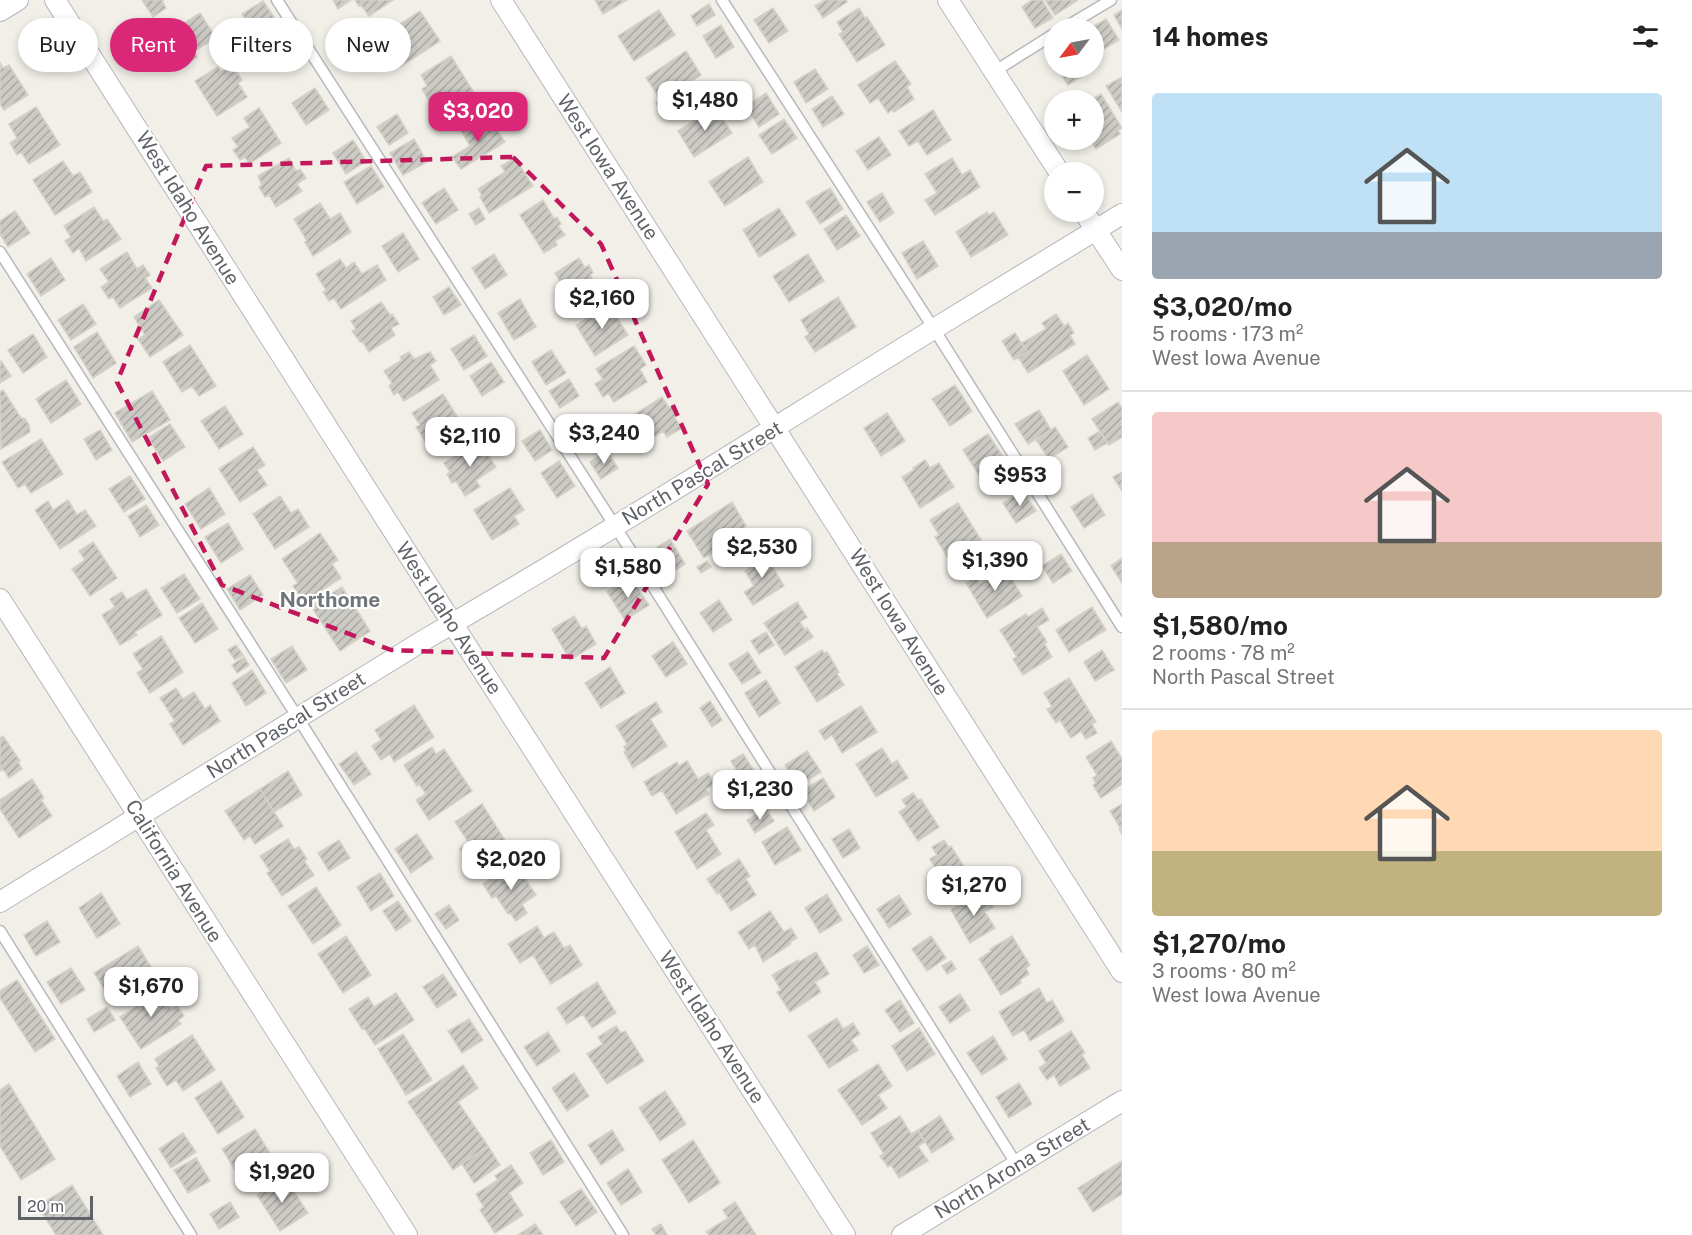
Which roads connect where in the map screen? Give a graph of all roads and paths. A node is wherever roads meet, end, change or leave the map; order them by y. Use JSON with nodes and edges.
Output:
{"nodes":[{"id":1,"x":18,"y":0,"type":"edge"},
{"id":2,"x":55,"y":0,"type":"edge"},
{"id":3,"x":277,"y":0,"type":"edge"},
{"id":4,"x":501,"y":0,"type":"edge"},
{"id":5,"x":722,"y":0,"type":"edge"},
{"id":6,"x":948,"y":0,"type":"edge"},
{"id":7,"x":1111,"y":0,"type":"edge"},
{"id":8,"x":0,"y":11,"type":"edge"},
{"id":9,"x":1081,"y":18,"type":"edge"},
{"id":10,"x":1044,"y":40,"type":"edge"},
{"id":11,"x":995,"y":71,"type":"junction"},
{"id":12,"x":1053,"y":162,"type":"edge"},
{"id":13,"x":1122,"y":214,"type":"edge"},
{"id":14,"x":1091,"y":222,"type":"edge"},
{"id":15,"x":1096,"y":230,"type":"junction"},
{"id":16,"x":0,"y":252,"type":"edge"},
{"id":17,"x":1122,"y":270,"type":"edge"},
{"id":18,"x":934,"y":329,"type":"junction"},
{"id":19,"x":774,"y":428,"type":"junction"},
{"id":20,"x":615,"y":526,"type":"junction"},
{"id":21,"x":0,"y":599,"type":"edge"},
{"id":22,"x":452,"y":624,"type":"junction"},
{"id":23,"x":1122,"y":627,"type":"edge"},
{"id":24,"x":298,"y":718,"type":"junction"},
{"id":25,"x":138,"y":816,"type":"junction"},
{"id":26,"x":0,"y":902,"type":"edge"},
{"id":27,"x":0,"y":931,"type":"edge"},
{"id":28,"x":1122,"y":972,"type":"edge"},
{"id":29,"x":1122,"y":1101,"type":"edge"},
{"id":30,"x":1017,"y":1165,"type":"junction"},
{"id":31,"x":191,"y":1235,"type":"edge"},
{"id":32,"x":407,"y":1235,"type":"edge"},
{"id":33,"x":623,"y":1235,"type":"edge"},
{"id":34,"x":845,"y":1235,"type":"edge"},
{"id":35,"x":902,"y":1235,"type":"edge"}],
"edges":[{"from":1,"to":8,"type":"street"},
{"from":2,"to":22,"type":"street","name":"West Idaho Avenue"},
{"from":3,"to":20,"type":"lane"},
{"from":4,"to":19,"type":"street","name":"West Iowa Avenue"},
{"from":5,"to":18,"type":"lane"},
{"from":6,"to":11,"type":"street"},
{"from":7,"to":9,"type":"lane"},
{"from":10,"to":11,"type":"lane"},
{"from":11,"to":12,"type":"street"},
{"from":13,"to":15,"type":"street","name":"North Pascal Street"},
{"from":14,"to":15,"type":"street"},
{"from":15,"to":17,"type":"street"},
{"from":15,"to":18,"type":"street","name":"North Pascal Street"},
{"from":16,"to":24,"type":"lane"},
{"from":18,"to":19,"type":"street","name":"North Pascal Street"},
{"from":18,"to":23,"type":"lane"},
{"from":19,"to":20,"type":"street","name":"North Pascal Street"},
{"from":19,"to":28,"type":"street","name":"West Iowa Avenue"},
{"from":20,"to":22,"type":"street","name":"North Pascal Street"},
{"from":20,"to":30,"type":"lane"},
{"from":21,"to":25,"type":"street","name":"California Avenue"},
{"from":22,"to":24,"type":"street","name":"North Pascal Street"},
{"from":22,"to":34,"type":"street","name":"West Idaho Avenue"},
{"from":24,"to":25,"type":"street","name":"North Pascal Street"},
{"from":24,"to":33,"type":"lane"},
{"from":25,"to":26,"type":"street","name":"North Pascal Street"},
{"from":25,"to":32,"type":"street","name":"California Avenue"},
{"from":27,"to":31,"type":"lane"},
{"from":29,"to":30,"type":"street","name":"North Arona Street"},
{"from":30,"to":35,"type":"street","name":"North Arona Street"}]}
